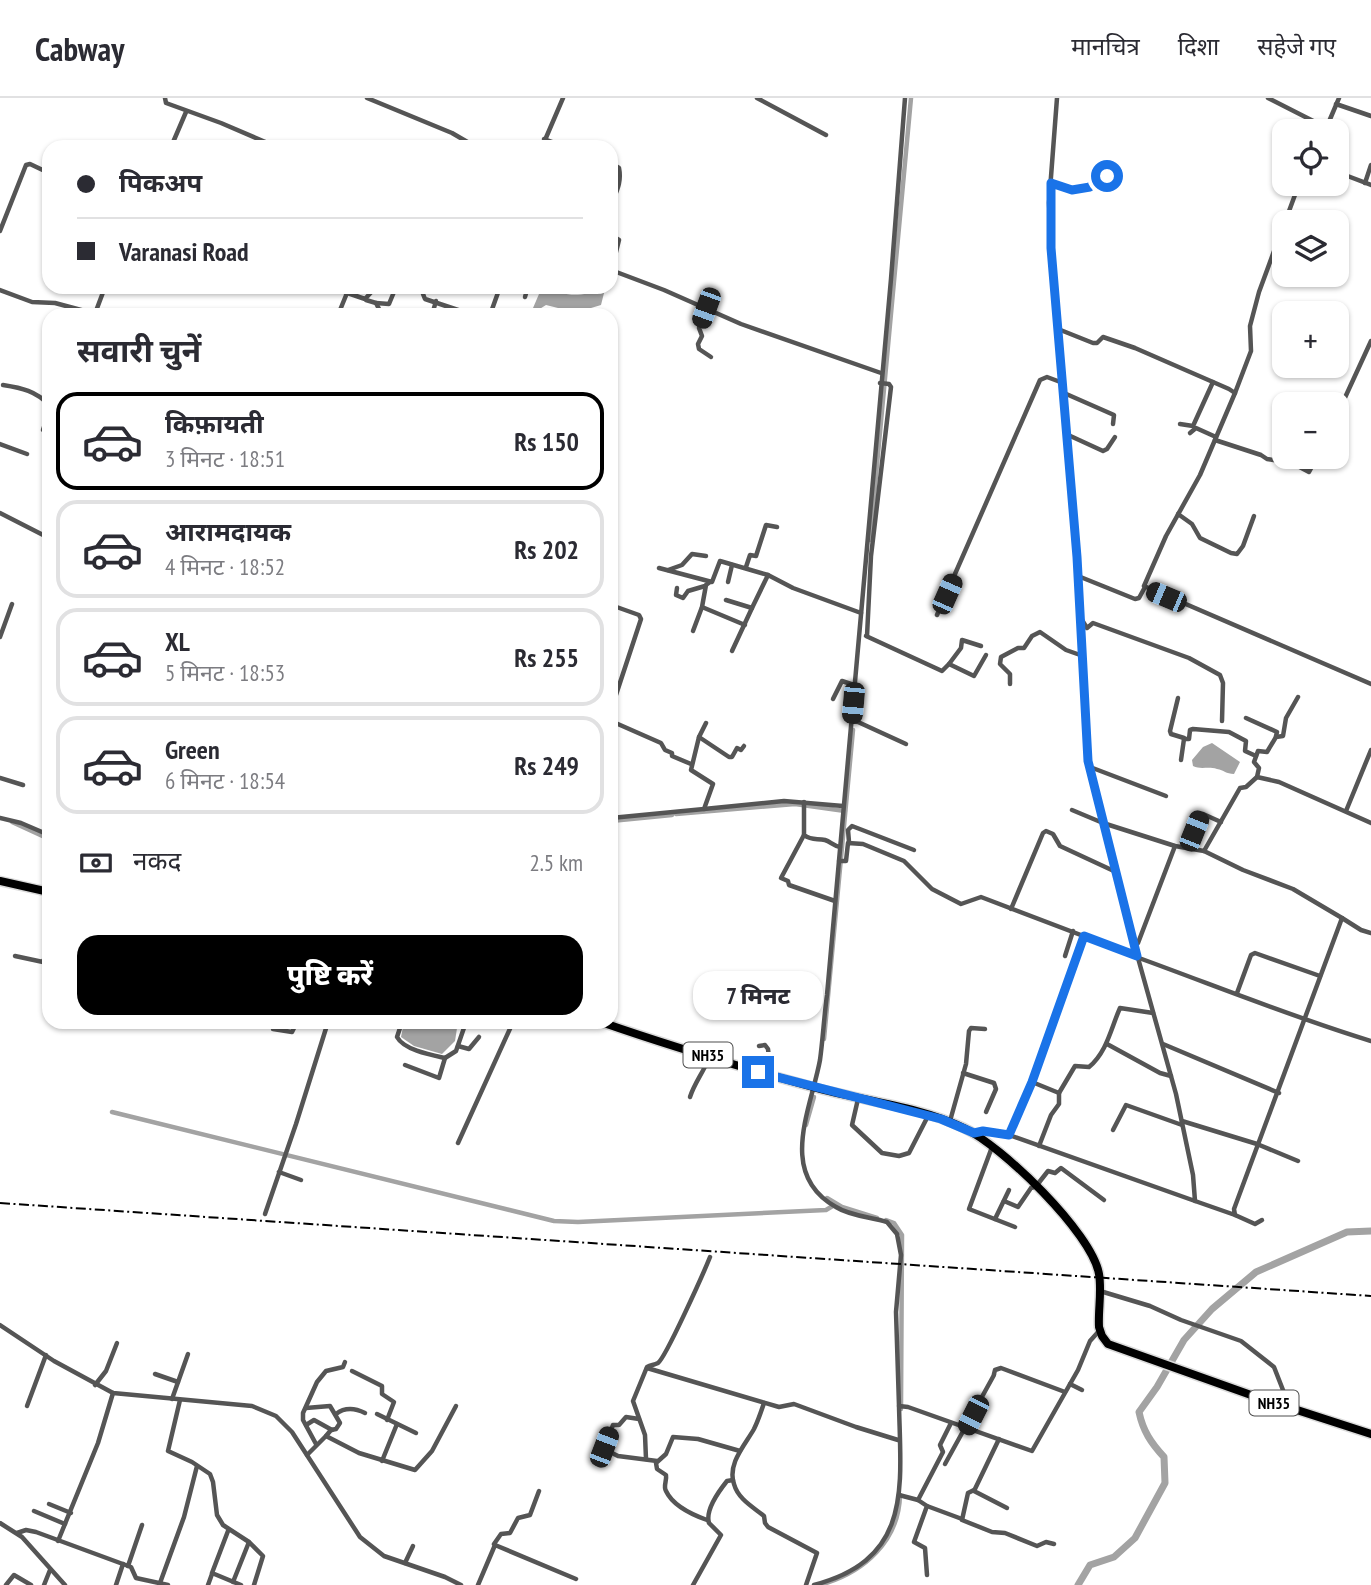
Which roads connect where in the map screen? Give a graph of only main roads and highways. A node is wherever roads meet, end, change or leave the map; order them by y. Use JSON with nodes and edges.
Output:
{"nodes":[{"id":1,"x":0,"y":881,"type":"edge"},
{"id":2,"x":42,"y":890,"type":"edge"},
{"id":3,"x":618,"y":1027,"type":"edge"},
{"id":4,"x":1371,"y":1434,"type":"edge"}],
"edges":[{"from":1,"to":2,"type":"highway"},
{"from":3,"to":4,"type":"highway","number":"NH35"}]}
